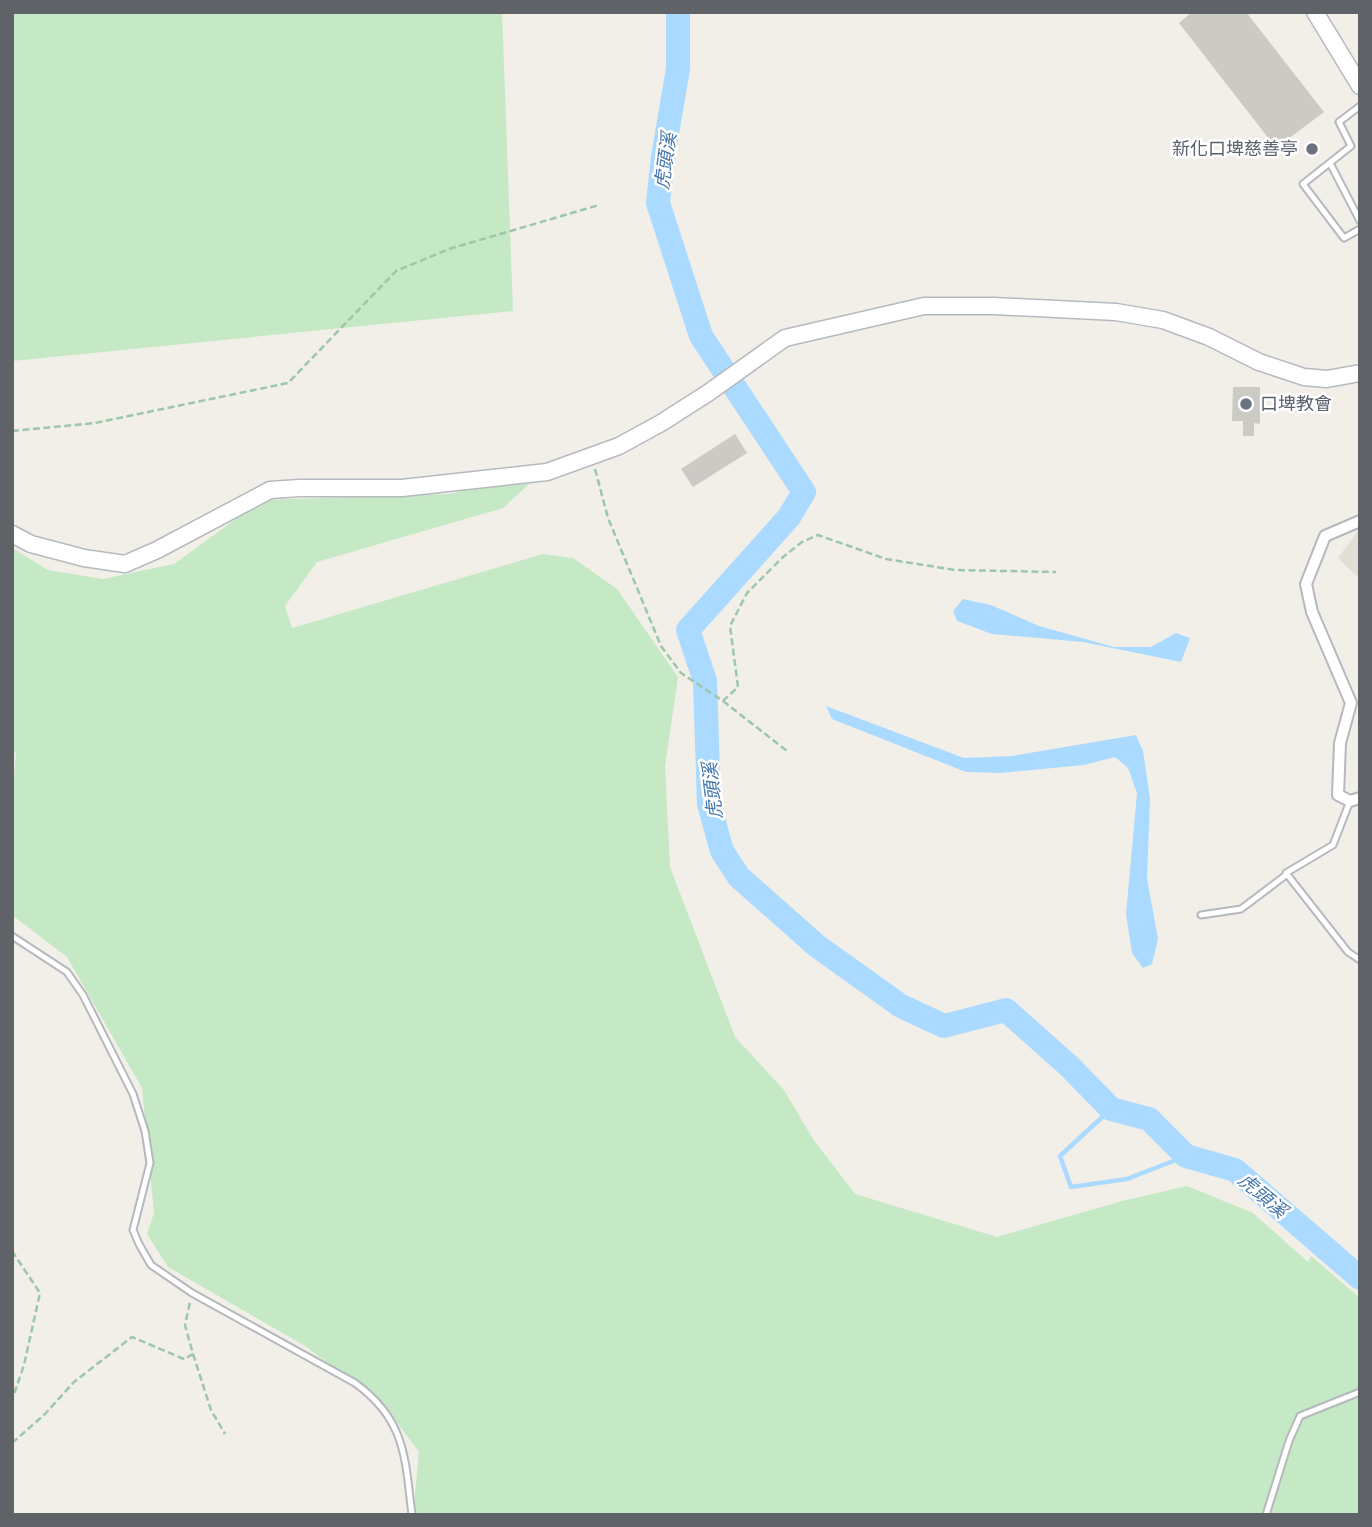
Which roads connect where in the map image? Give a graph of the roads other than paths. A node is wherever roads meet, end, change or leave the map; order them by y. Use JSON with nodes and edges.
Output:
{"nodes":[{"id":1,"x":1315,"y":12,"type":"edge"},
{"id":2,"x":1360,"y":86,"type":"edge"},
{"id":3,"x":1360,"y":106,"type":"edge"},
{"id":4,"x":1330,"y":163,"type":"junction"},
{"id":5,"x":1360,"y":220,"type":"edge"},
{"id":6,"x":1360,"y":229,"type":"edge"},
{"id":7,"x":1360,"y":373,"type":"edge"},
{"id":8,"x":1360,"y":521,"type":"edge"},
{"id":9,"x":12,"y":534,"type":"edge"},
{"id":10,"x":1355,"y":799,"type":"edge"},
{"id":11,"x":1286,"y":875,"type":"junction"},
{"id":12,"x":1201,"y":915,"type":"dead end"},
{"id":13,"x":12,"y":936,"type":"edge"},
{"id":14,"x":1360,"y":960,"type":"edge"},
{"id":15,"x":1360,"y":1392,"type":"edge"},
{"id":16,"x":412,"y":1515,"type":"edge"},
{"id":17,"x":1266,"y":1515,"type":"edge"}],
"edges":[{"from":1,"to":2,"type":"street"},
{"from":3,"to":4,"type":"lane"},
{"from":4,"to":5,"type":"lane"},
{"from":4,"to":6,"type":"lane"},
{"from":7,"to":9,"type":"street"},
{"from":8,"to":10,"type":"street"},
{"from":10,"to":11,"type":"lane"},
{"from":11,"to":12,"type":"lane"},
{"from":11,"to":14,"type":"lane"},
{"from":13,"to":16,"type":"lane"},
{"from":15,"to":17,"type":"lane"}]}
